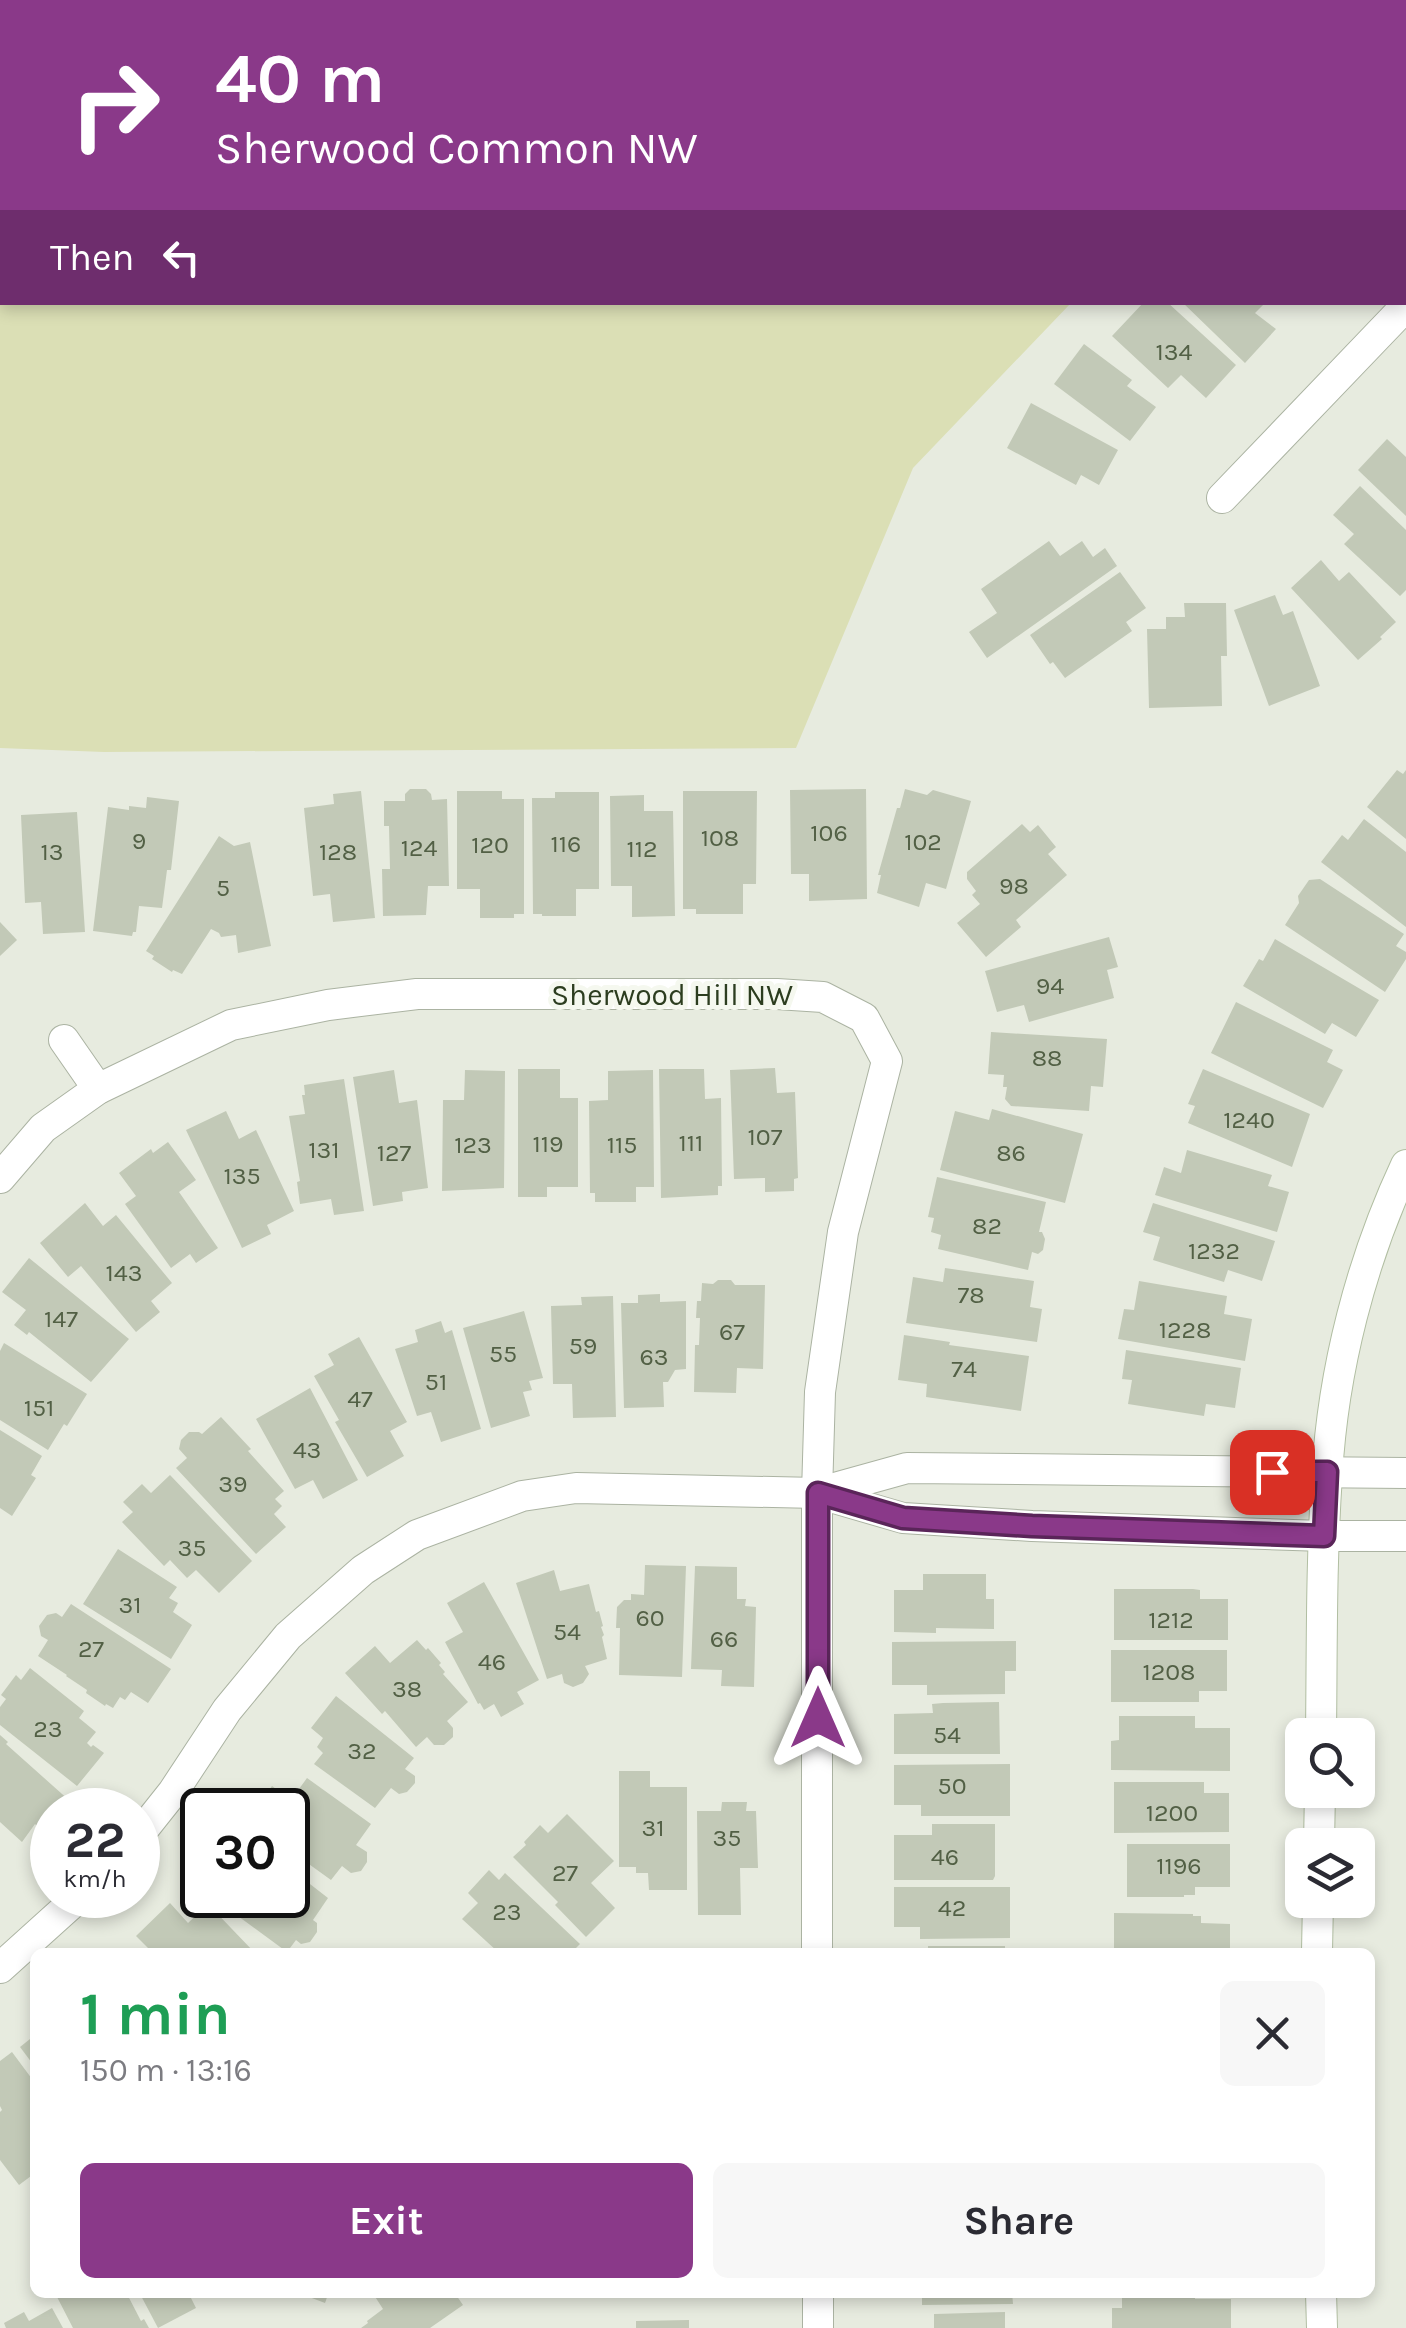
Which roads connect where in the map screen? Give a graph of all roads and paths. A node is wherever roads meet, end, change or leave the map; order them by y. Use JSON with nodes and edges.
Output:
{"nodes":[{"id":1,"x":1406,"y":306,"type":"edge"},
{"id":2,"x":1222,"y":498,"type":"dead end"},
{"id":3,"x":64,"y":1040,"type":"dead end"},
{"id":4,"x":98,"y":1090,"type":"junction"},
{"id":5,"x":1406,"y":1165,"type":"edge"},
{"id":6,"x":0,"y":1178,"type":"edge"},
{"id":7,"x":1327,"y":1472,"type":"junction"},
{"id":8,"x":1406,"y":1472,"type":"edge"},
{"id":9,"x":818,"y":1493,"type":"junction"},
{"id":10,"x":1324,"y":1536,"type":"junction"},
{"id":11,"x":1406,"y":1536,"type":"edge"},
{"id":12,"x":1320,"y":1718,"type":"edge"},
{"id":13,"x":160,"y":1808,"type":"edge"},
{"id":14,"x":55,"y":1918,"type":"edge"},
{"id":15,"x":1318,"y":1918,"type":"edge"},
{"id":16,"x":818,"y":1948,"type":"edge"},
{"id":17,"x":1317,"y":1948,"type":"edge"},
{"id":18,"x":0,"y":1968,"type":"edge"},
{"id":19,"x":818,"y":2298,"type":"edge"},
{"id":20,"x":1321,"y":2298,"type":"edge"},
{"id":21,"x":818,"y":2328,"type":"edge"},
{"id":22,"x":1322,"y":2328,"type":"edge"}],
"edges":[{"from":1,"to":2,"type":"street"},
{"from":3,"to":4,"type":"street"},
{"from":4,"to":6,"type":"street","name":"Sherwood Hill NW"},
{"from":4,"to":9,"type":"street","name":"Sherwood Hill NW"},
{"from":5,"to":7,"type":"street"},
{"from":7,"to":8,"type":"street"},
{"from":7,"to":9,"type":"street"},
{"from":7,"to":10,"type":"street"},
{"from":9,"to":10,"type":"street"},
{"from":9,"to":13,"type":"street"},
{"from":9,"to":16,"type":"street","name":"Sherwood Hill NW"},
{"from":10,"to":11,"type":"street"},
{"from":10,"to":12,"type":"street"},
{"from":14,"to":18,"type":"street"},
{"from":15,"to":17,"type":"street"},
{"from":19,"to":21,"type":"street"},
{"from":20,"to":22,"type":"street"}]}
